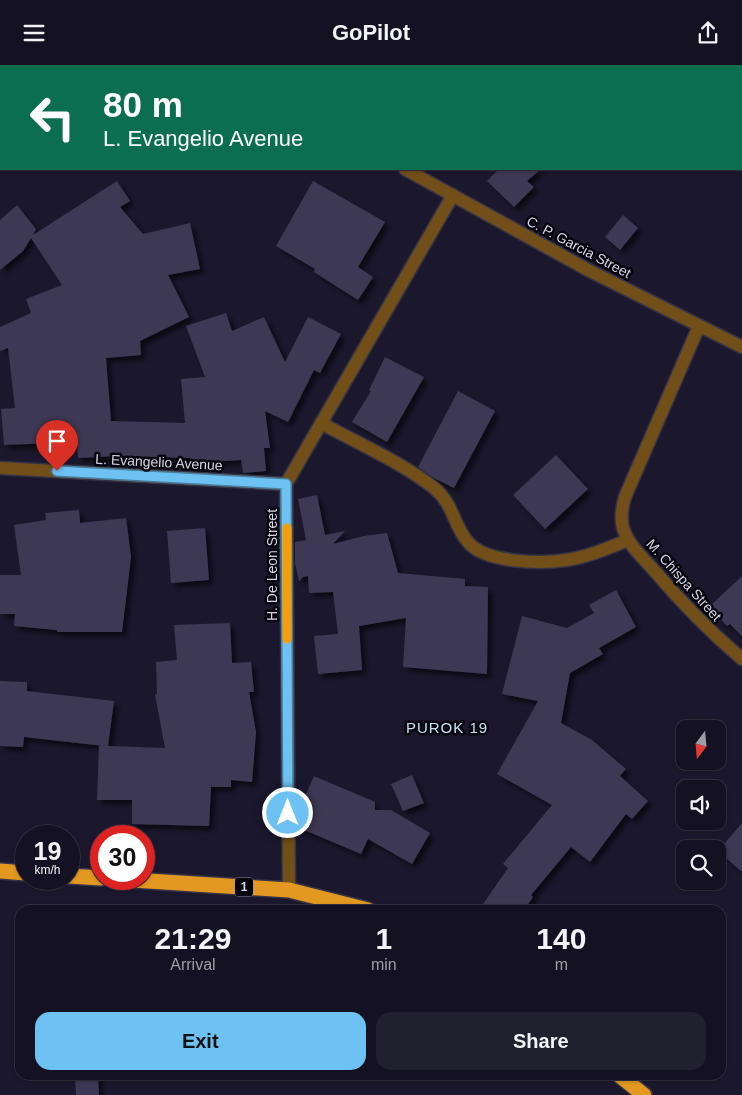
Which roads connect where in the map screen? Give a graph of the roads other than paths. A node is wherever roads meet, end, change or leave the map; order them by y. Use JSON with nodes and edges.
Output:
{"nodes":[{"id":1,"x":406,"y":170,"type":"edge"},
{"id":2,"x":453,"y":195,"type":"junction"},
{"id":3,"x":699,"y":326,"type":"junction"},
{"id":4,"x":742,"y":347,"type":"edge"},
{"id":5,"x":321,"y":423,"type":"junction"},
{"id":6,"x":0,"y":467,"type":"edge"},
{"id":7,"x":286,"y":484,"type":"junction"},
{"id":8,"x":628,"y":540,"type":"junction"},
{"id":9,"x":742,"y":659,"type":"edge"},
{"id":10,"x":0,"y":871,"type":"edge"},
{"id":11,"x":15,"y":872,"type":"edge"},
{"id":12,"x":155,"y":881,"type":"edge"},
{"id":13,"x":289,"y":890,"type":"junction"},
{"id":14,"x":348,"y":905,"type":"edge"},
{"id":15,"x":625,"y":1080,"type":"edge"},
{"id":16,"x":644,"y":1095,"type":"edge"}],
"edges":[{"from":1,"to":2,"type":"street","name":"C. P. Garcia Street"},
{"from":2,"to":3,"type":"street","name":"C. P. Garcia Street"},
{"from":2,"to":5,"type":"street"},
{"from":3,"to":4,"type":"street","name":"C. P. Garcia Street"},
{"from":3,"to":8,"type":"street"},
{"from":5,"to":7,"type":"street"},
{"from":5,"to":8,"type":"street"},
{"from":6,"to":7,"type":"street","name":"L. Evangelio Avenue"},
{"from":7,"to":13,"type":"street","name":"H. De Leon Street"},
{"from":8,"to":9,"type":"street","name":"M. Chispa Street"},
{"from":10,"to":11,"type":"highway"},
{"from":12,"to":13,"type":"highway","number":"1"},
{"from":13,"to":14,"type":"highway","number":"1"},
{"from":15,"to":16,"type":"highway"}]}
